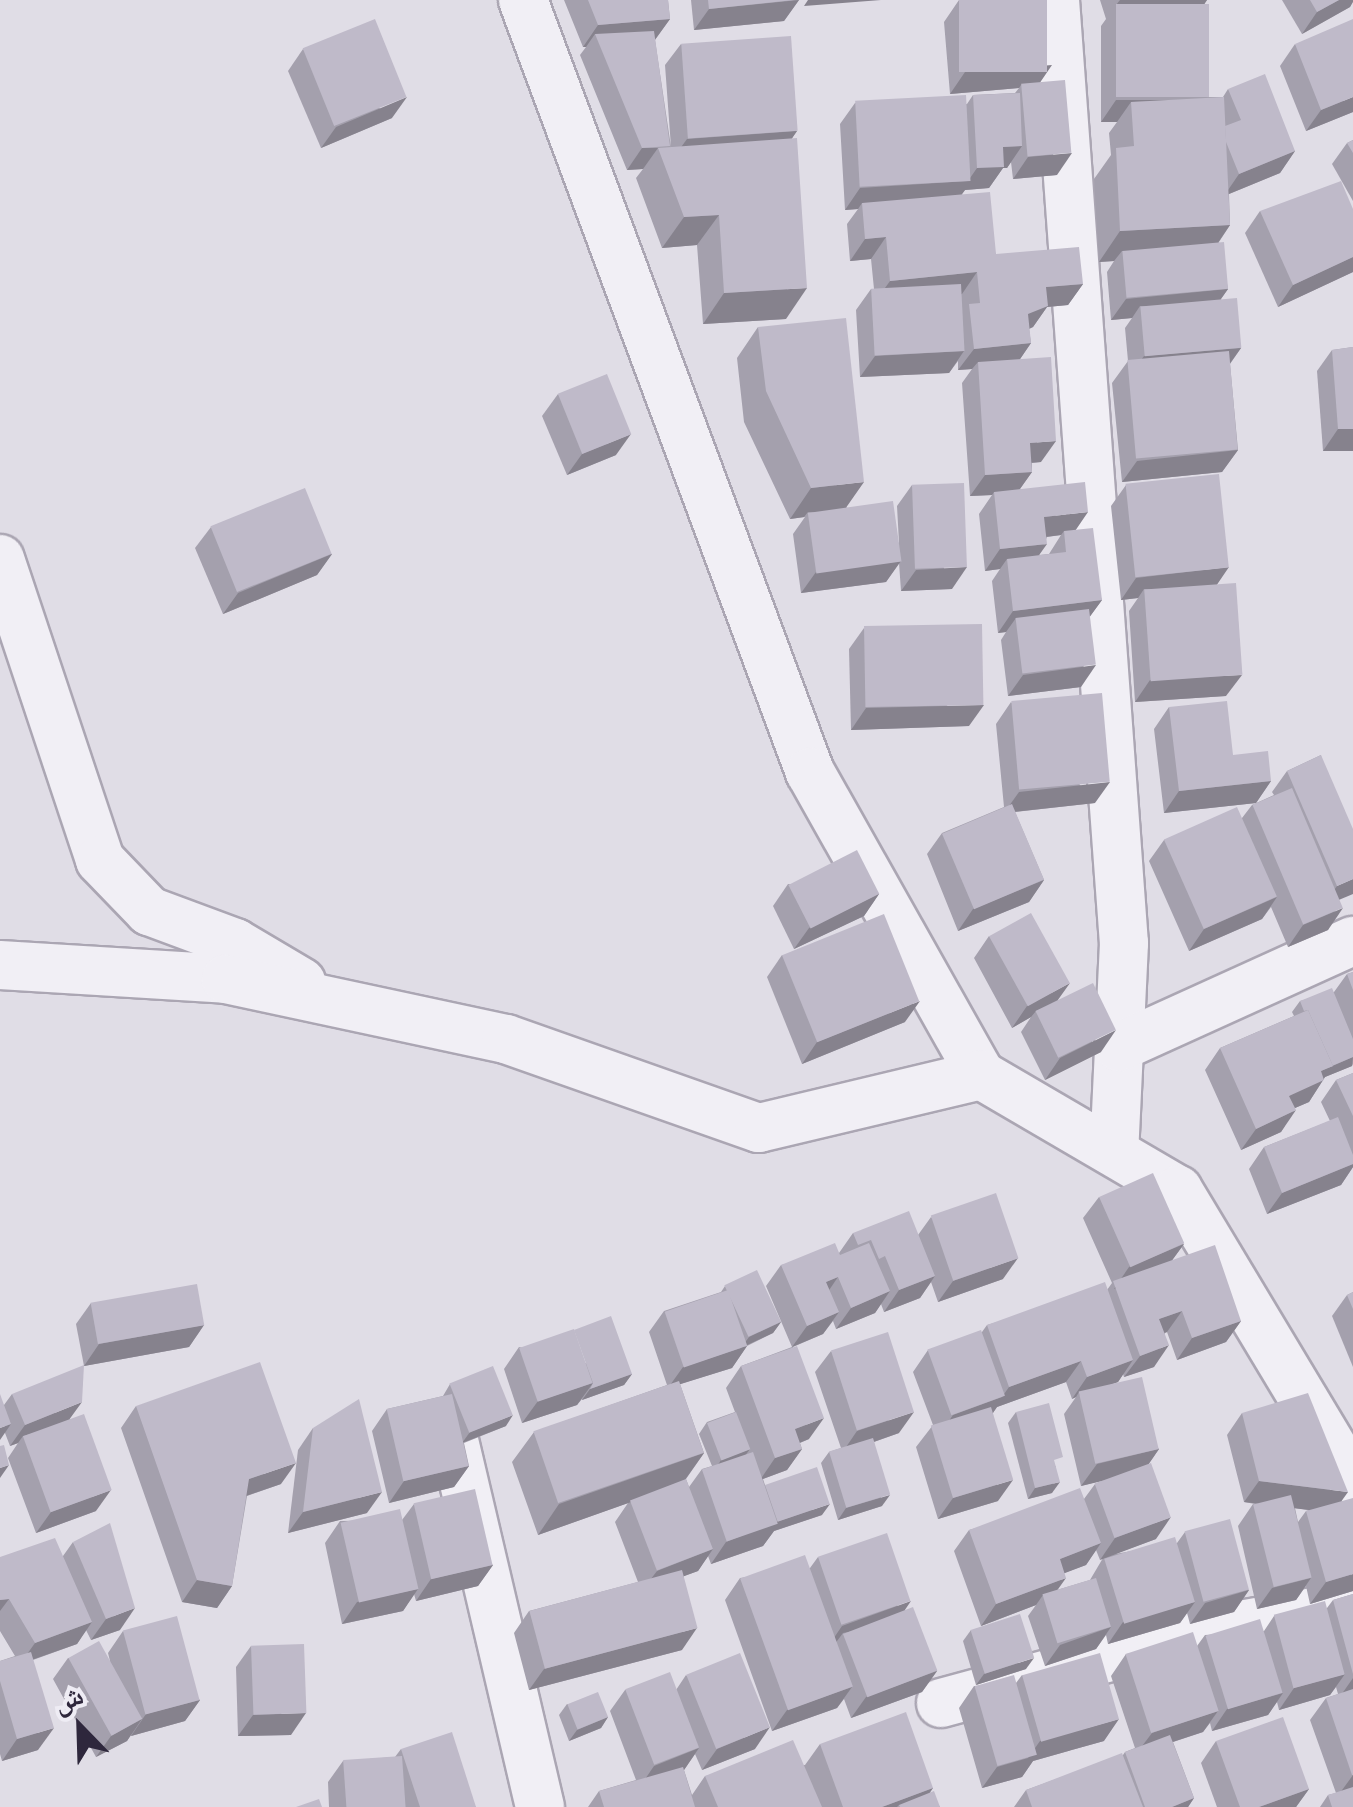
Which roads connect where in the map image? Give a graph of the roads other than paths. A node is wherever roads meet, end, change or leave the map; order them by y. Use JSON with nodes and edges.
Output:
{"nodes":[{"id":1,"x":524,"y":0,"type":"edge"},
{"id":2,"x":1055,"y":0,"type":"edge"},
{"id":3,"x":0,"y":559,"type":"edge"},
{"id":4,"x":1353,"y":942,"type":"edge"},
{"id":5,"x":0,"y":966,"type":"edge"},
{"id":6,"x":337,"y":1003,"type":"junction"},
{"id":7,"x":1119,"y":1047,"type":"junction"},
{"id":8,"x":982,"y":1075,"type":"junction"},
{"id":9,"x":1114,"y":1152,"type":"junction"},
{"id":10,"x":453,"y":1436,"type":"edge"},
{"id":11,"x":1353,"y":1481,"type":"edge"},
{"id":12,"x":1353,"y":1605,"type":"edge"},
{"id":13,"x":941,"y":1703,"type":"dead end"},
{"id":14,"x":540,"y":1807,"type":"edge"}],
"edges":[{"from":1,"to":8,"type":"street"},
{"from":2,"to":7,"type":"street"},
{"from":3,"to":6,"type":"street"},
{"from":4,"to":7,"type":"street"},
{"from":5,"to":6,"type":"street"},
{"from":6,"to":8,"type":"street"},
{"from":7,"to":9,"type":"street"},
{"from":8,"to":9,"type":"street"},
{"from":9,"to":11,"type":"street"},
{"from":10,"to":14,"type":"street"},
{"from":12,"to":13,"type":"street"}]}
